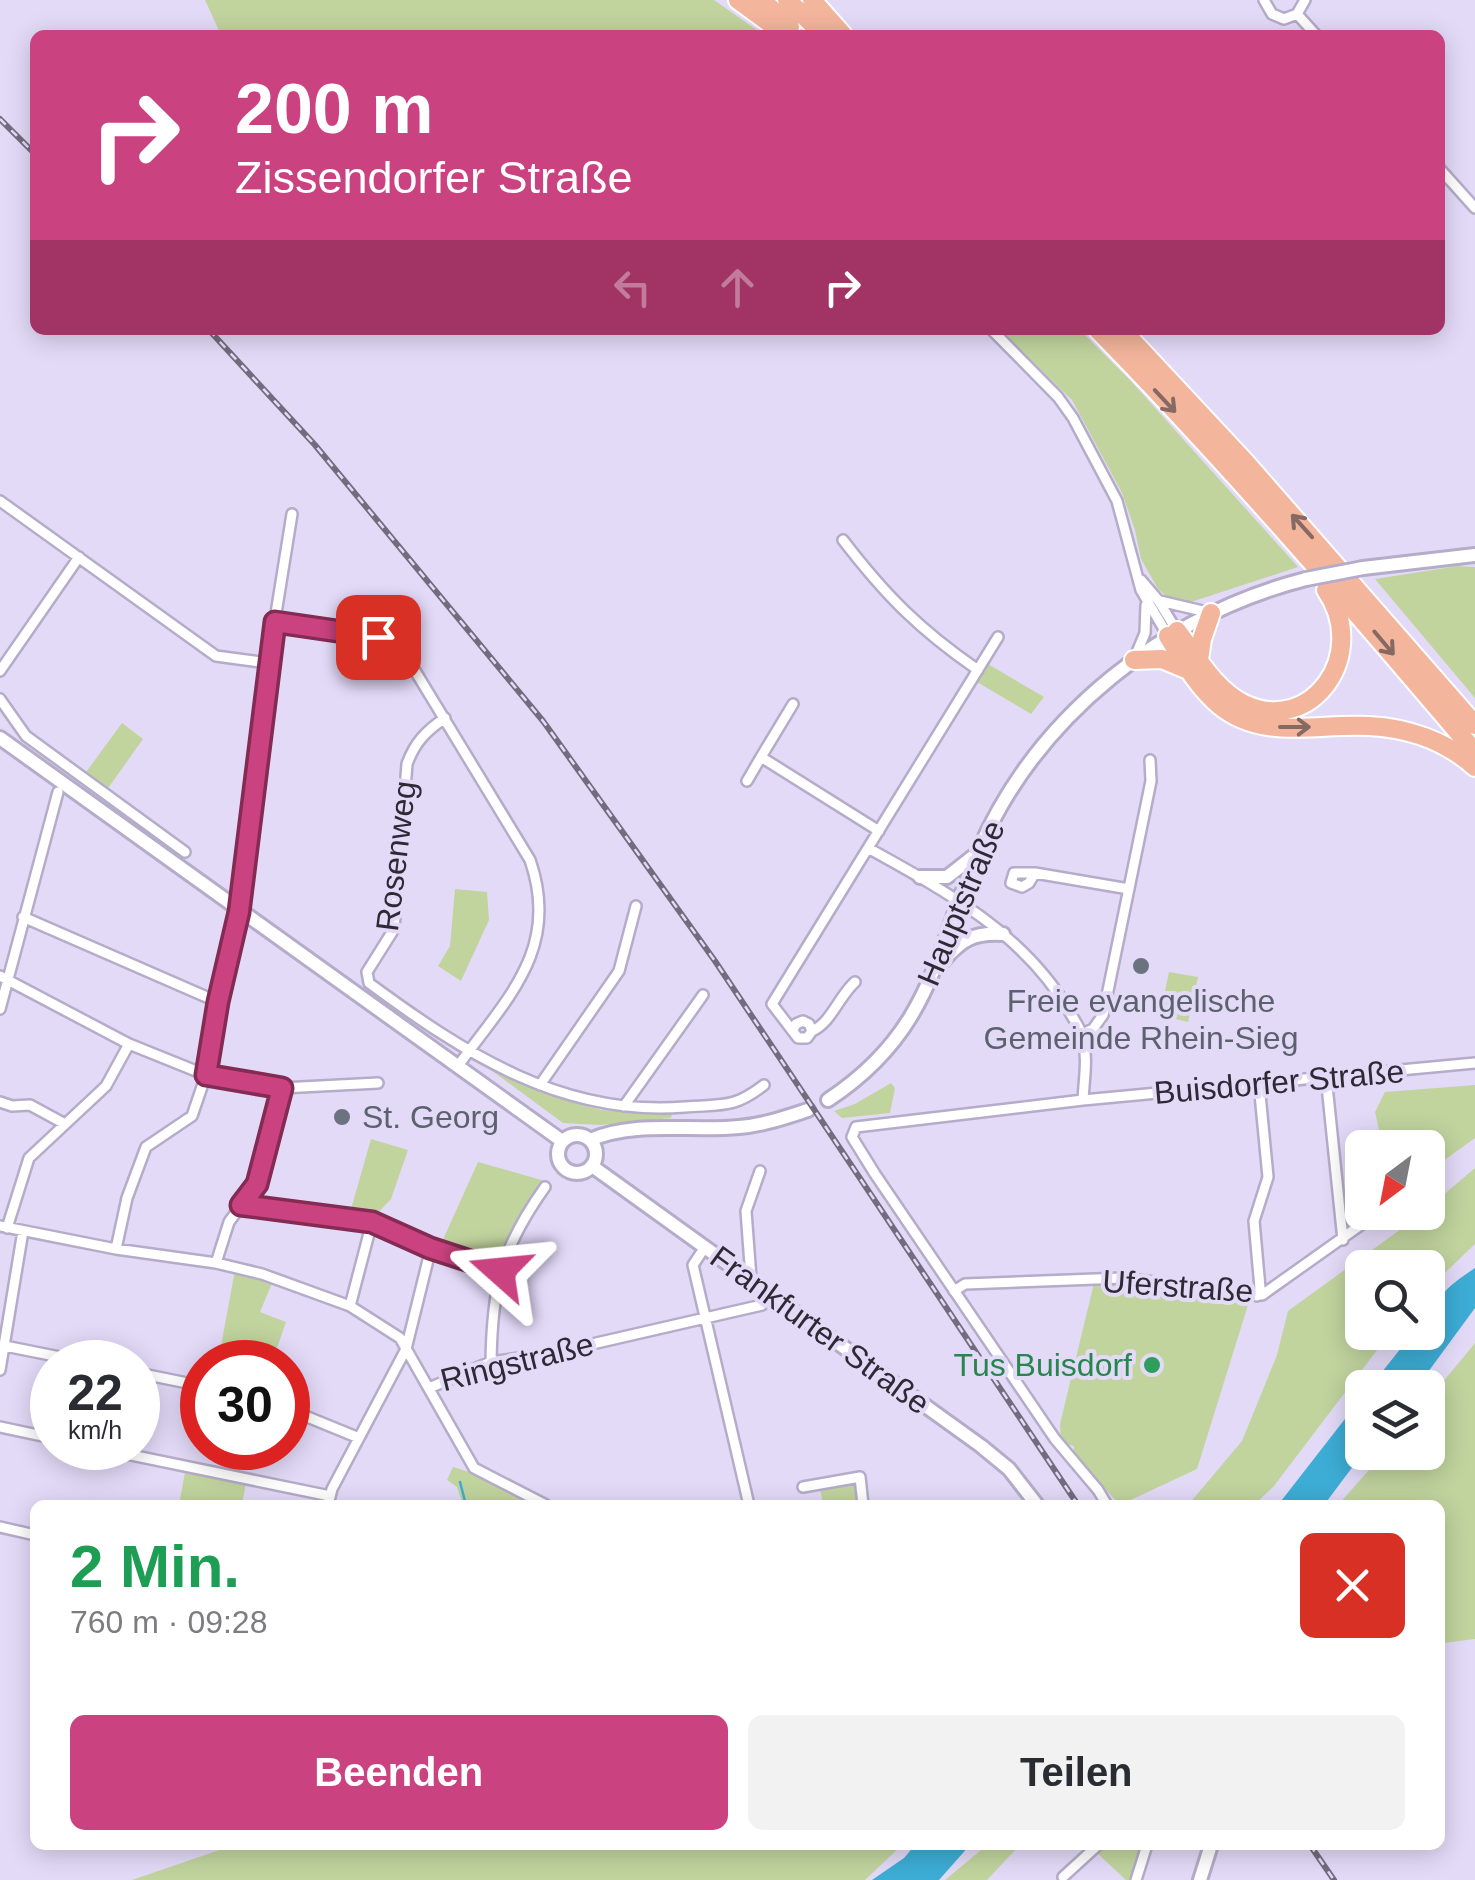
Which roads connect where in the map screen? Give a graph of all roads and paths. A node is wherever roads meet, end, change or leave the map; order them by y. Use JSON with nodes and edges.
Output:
{"nodes":[{"id":1,"x":738,"y":0,"type":"edge"},
{"id":2,"x":762,"y":0,"type":"edge"},
{"id":3,"x":787,"y":0,"type":"edge"},
{"id":4,"x":812,"y":0,"type":"edge"},
{"id":5,"x":1264,"y":0,"type":"edge"},
{"id":6,"x":1305,"y":0,"type":"edge"},
{"id":7,"x":1297,"y":14,"type":"junction"},
{"id":8,"x":779,"y":30,"type":"edge"},
{"id":9,"x":793,"y":30,"type":"edge"},
{"id":10,"x":819,"y":30,"type":"edge"},
{"id":11,"x":838,"y":30,"type":"edge"},
{"id":12,"x":1311,"y":30,"type":"edge"},
{"id":13,"x":1445,"y":175,"type":"edge"},
{"id":14,"x":1475,"y":208,"type":"edge"},
{"id":15,"x":997,"y":335,"type":"edge"},
{"id":16,"x":1103,"y":335,"type":"edge"},
{"id":17,"x":1127,"y":335,"type":"edge"},
{"id":18,"x":0,"y":501,"type":"edge"},
{"id":19,"x":292,"y":514,"type":"dead end"},
{"id":20,"x":844,"y":540,"type":"dead end"},
{"id":21,"x":1296,"y":544,"type":"junction"},
{"id":22,"x":1475,"y":555,"type":"edge"},
{"id":23,"x":79,"y":558,"type":"junction"},
{"id":24,"x":1139,"y":578,"type":"junction"},
{"id":25,"x":1158,"y":600,"type":"junction"},
{"id":26,"x":1146,"y":602,"type":"junction"},
{"id":27,"x":1211,"y":613,"type":"junction"},
{"id":28,"x":275,"y":622,"type":"junction"},
{"id":29,"x":1172,"y":634,"type":"junction"},
{"id":30,"x":998,"y":637,"type":"dead end"},
{"id":31,"x":1413,"y":651,"type":"junction"},
{"id":32,"x":1134,"y":660,"type":"junction"},
{"id":33,"x":268,"y":663,"type":"junction"},
{"id":34,"x":1194,"y":666,"type":"junction"},
{"id":35,"x":978,"y":670,"type":"junction"},
{"id":36,"x":0,"y":671,"type":"edge"},
{"id":37,"x":0,"y":699,"type":"edge"},
{"id":38,"x":793,"y":704,"type":"dead end"},
{"id":39,"x":1475,"y":708,"type":"edge"},
{"id":40,"x":446,"y":718,"type":"junction"},
{"id":41,"x":1475,"y":725,"type":"edge"},
{"id":42,"x":0,"y":738,"type":"edge"},
{"id":43,"x":1475,"y":752,"type":"edge"},
{"id":44,"x":761,"y":758,"type":"junction"},
{"id":45,"x":1150,"y":760,"type":"dead end"},
{"id":46,"x":1475,"y":768,"type":"edge"},
{"id":47,"x":746,"y":781,"type":"dead end"},
{"id":48,"x":58,"y":792,"type":"dead end"},
{"id":49,"x":879,"y":831,"type":"junction"},
{"id":50,"x":868,"y":848,"type":"junction"},
{"id":51,"x":186,"y":852,"type":"dead end"},
{"id":52,"x":977,"y":854,"type":"junction"},
{"id":53,"x":1035,"y":873,"type":"dead end"},
{"id":54,"x":920,"y":877,"type":"junction"},
{"id":55,"x":1129,"y":889,"type":"junction"},
{"id":56,"x":960,"y":902,"type":"junction"},
{"id":57,"x":636,"y":906,"type":"dead end"},
{"id":58,"x":239,"y":912,"type":"junction"},
{"id":59,"x":23,"y":916,"type":"junction"},
{"id":60,"x":1003,"y":934,"type":"junction"},
{"id":61,"x":937,"y":968,"type":"junction"},
{"id":62,"x":4,"y":977,"type":"edge"},
{"id":63,"x":856,"y":982,"type":"dead end"},
{"id":64,"x":703,"y":996,"type":"dead end"},
{"id":65,"x":218,"y":1002,"type":"junction"},
{"id":66,"x":0,"y":1010,"type":"edge"},
{"id":67,"x":1082,"y":1034,"type":"junction"},
{"id":68,"x":129,"y":1044,"type":"junction"},
{"id":69,"x":469,"y":1051,"type":"junction"},
{"id":70,"x":1475,"y":1063,"type":"edge"},
{"id":71,"x":458,"y":1066,"type":"junction"},
{"id":72,"x":206,"y":1075,"type":"junction"},
{"id":73,"x":1326,"y":1076,"type":"junction"},
{"id":74,"x":378,"y":1082,"type":"dead end"},
{"id":75,"x":540,"y":1084,"type":"junction"},
{"id":76,"x":1259,"y":1084,"type":"junction"},
{"id":77,"x":764,"y":1085,"type":"dead end"},
{"id":78,"x":282,"y":1088,"type":"junction"},
{"id":79,"x":828,"y":1100,"type":"dead end"},
{"id":80,"x":1083,"y":1100,"type":"junction"},
{"id":81,"x":0,"y":1102,"type":"edge"},
{"id":82,"x":624,"y":1106,"type":"junction"},
{"id":83,"x":808,"y":1110,"type":"dead end"},
{"id":84,"x":65,"y":1124,"type":"junction"},
{"id":85,"x":590,"y":1140,"type":"junction"},
{"id":86,"x":562,"y":1142,"type":"junction"},
{"id":87,"x":592,"y":1166,"type":"junction"},
{"id":88,"x":760,"y":1171,"type":"dead end"},
{"id":89,"x":545,"y":1187,"type":"dead end"},
{"id":90,"x":241,"y":1205,"type":"junction"},
{"id":91,"x":372,"y":1222,"type":"junction"},
{"id":92,"x":3,"y":1227,"type":"edge"},
{"id":93,"x":1356,"y":1230,"type":"edge"},
{"id":94,"x":23,"y":1231,"type":"junction"},
{"id":95,"x":1343,"y":1240,"type":"junction"},
{"id":96,"x":705,"y":1247,"type":"junction"},
{"id":97,"x":116,"y":1248,"type":"junction"},
{"id":98,"x":430,"y":1248,"type":"junction"},
{"id":99,"x":216,"y":1262,"type":"junction"},
{"id":100,"x":500,"y":1271,"type":"junction"},
{"id":101,"x":751,"y":1278,"type":"junction"},
{"id":102,"x":954,"y":1291,"type":"junction"},
{"id":103,"x":772,"y":1294,"type":"junction"},
{"id":104,"x":1257,"y":1296,"type":"junction"},
{"id":105,"x":350,"y":1306,"type":"junction"},
{"id":106,"x":705,"y":1316,"type":"junction"},
{"id":107,"x":5,"y":1346,"type":"junction"},
{"id":108,"x":406,"y":1349,"type":"junction"},
{"id":109,"x":30,"y":1351,"type":"edge"},
{"id":110,"x":491,"y":1362,"type":"junction"},
{"id":111,"x":0,"y":1370,"type":"edge"},
{"id":112,"x":429,"y":1388,"type":"junction"},
{"id":113,"x":310,"y":1418,"type":"edge"},
{"id":114,"x":0,"y":1427,"type":"edge"},
{"id":115,"x":30,"y":1433,"type":"edge"},
{"id":116,"x":358,"y":1438,"type":"junction"},
{"id":117,"x":160,"y":1462,"type":"edge"},
{"id":118,"x":804,"y":1487,"type":"dead end"},
{"id":119,"x":325,"y":1500,"type":"edge"},
{"id":120,"x":329,"y":1500,"type":"edge"},
{"id":121,"x":536,"y":1500,"type":"edge"},
{"id":122,"x":748,"y":1500,"type":"edge"},
{"id":123,"x":862,"y":1500,"type":"edge"},
{"id":124,"x":1033,"y":1500,"type":"edge"},
{"id":125,"x":1103,"y":1500,"type":"edge"},
{"id":126,"x":0,"y":1528,"type":"edge"},
{"id":127,"x":30,"y":1534,"type":"edge"},
{"id":128,"x":1093,"y":1850,"type":"edge"},
{"id":129,"x":1145,"y":1850,"type":"edge"},
{"id":130,"x":1209,"y":1850,"type":"edge"},
{"id":131,"x":1064,"y":1879,"type":"edge"},
{"id":132,"x":1136,"y":1880,"type":"edge"},
{"id":133,"x":1200,"y":1880,"type":"edge"}],
"edges":[{"from":1,"to":8,"type":"highway"},
{"from":2,"to":9,"type":"highway"},
{"from":3,"to":10,"type":"highway"},
{"from":4,"to":11,"type":"highway"},
{"from":5,"to":7,"type":"street"},
{"from":6,"to":7,"type":"street"},
{"from":7,"to":12,"type":"street"},
{"from":13,"to":14,"type":"street"},
{"from":15,"to":24,"type":"street"},
{"from":16,"to":21,"type":"highway","one_way":true},
{"from":31,"to":17,"type":"highway","one_way":true},
{"from":18,"to":23,"type":"street"},
{"from":19,"to":28,"type":"street"},
{"from":20,"to":35,"type":"street"},
{"from":21,"to":34,"type":"highway"},
{"from":21,"to":43,"type":"highway","one_way":true},
{"from":22,"to":27,"type":"main road","name":"Hauptstraße","bridge":true},
{"from":23,"to":33,"type":"street"},
{"from":23,"to":36,"type":"street"},
{"from":24,"to":25,"type":"street"},
{"from":24,"to":26,"type":"street"},
{"from":25,"to":27,"type":"street"},
{"from":25,"to":29,"type":"street"},
{"from":26,"to":29,"type":"street"},
{"from":26,"to":32,"type":"street"},
{"from":27,"to":29,"type":"main road","name":"Hauptstraße"},
{"from":27,"to":34,"type":"highway"},
{"from":28,"to":33,"type":"street"},
{"from":28,"to":40,"type":"street"},
{"from":29,"to":32,"type":"main road","name":"Hauptstraße"},
{"from":29,"to":34,"type":"highway"},
{"from":30,"to":35,"type":"street"},
{"from":31,"to":39,"type":"highway"},
{"from":31,"to":41,"type":"highway"},
{"from":32,"to":34,"type":"highway"},
{"from":32,"to":52,"type":"main road","name":"Hauptstraße"},
{"from":33,"to":58,"type":"street"},
{"from":34,"to":46,"type":"highway","one_way":true},
{"from":35,"to":49,"type":"street"},
{"from":37,"to":51,"type":"street"},
{"from":38,"to":44,"type":"street"},
{"from":40,"to":69,"type":"street"},
{"from":40,"to":69,"type":"street","name":"Rosenweg"},
{"from":42,"to":58,"type":"main road"},
{"from":44,"to":47,"type":"street"},
{"from":44,"to":49,"type":"street"},
{"from":45,"to":55,"type":"street"},
{"from":48,"to":59,"type":"street"},
{"from":49,"to":50,"type":"street"},
{"from":50,"to":54,"type":"street"},
{"from":50,"to":63,"type":"street"},
{"from":52,"to":54,"type":"main road"},
{"from":52,"to":56,"type":"main road","name":"Hauptstraße"},
{"from":53,"to":55,"type":"street"},
{"from":54,"to":56,"type":"street"},
{"from":55,"to":67,"type":"street"},
{"from":56,"to":60,"type":"street"},
{"from":56,"to":61,"type":"main road","name":"Hauptstraße"},
{"from":57,"to":75,"type":"street"},
{"from":58,"to":65,"type":"street"},
{"from":58,"to":71,"type":"main road"},
{"from":59,"to":62,"type":"street"},
{"from":59,"to":65,"type":"street"},
{"from":60,"to":61,"type":"main road"},
{"from":60,"to":67,"type":"street"},
{"from":61,"to":79,"type":"main road","name":"Hauptstraße"},
{"from":62,"to":66,"type":"street"},
{"from":62,"to":68,"type":"street"},
{"from":64,"to":82,"type":"street"},
{"from":65,"to":72,"type":"street"},
{"from":67,"to":80,"type":"street"},
{"from":68,"to":72,"type":"street"},
{"from":68,"to":84,"type":"street"},
{"from":69,"to":71,"type":"street"},
{"from":69,"to":75,"type":"street","name":"Rosenweg"},
{"from":70,"to":73,"type":"street","name":"Buisdorfer Straße"},
{"from":71,"to":86,"type":"main road"},
{"from":72,"to":78,"type":"street"},
{"from":72,"to":97,"type":"street"},
{"from":73,"to":76,"type":"street","name":"Buisdorfer Straße"},
{"from":73,"to":95,"type":"street"},
{"from":74,"to":78,"type":"street"},
{"from":75,"to":82,"type":"street","name":"Rosenweg"},
{"from":76,"to":80,"type":"street","name":"Buisdorfer Straße"},
{"from":76,"to":104,"type":"street"},
{"from":77,"to":82,"type":"street","name":"Rosenweg"},
{"from":78,"to":90,"type":"street"},
{"from":80,"to":102,"type":"street","name":"Buisdorfer Straße"},
{"from":81,"to":84,"type":"street"},
{"from":83,"to":85,"type":"main road"},
{"from":84,"to":92,"type":"street"},
{"from":85,"to":86,"type":"main road"},
{"from":85,"to":87,"type":"main road"},
{"from":86,"to":87,"type":"main road"},
{"from":87,"to":96,"type":"main road","name":"Frankfurter Straße"},
{"from":88,"to":101,"type":"street"},
{"from":89,"to":100,"type":"street"},
{"from":90,"to":91,"type":"street"},
{"from":90,"to":99,"type":"street"},
{"from":91,"to":98,"type":"street"},
{"from":91,"to":105,"type":"street"},
{"from":92,"to":94,"type":"street","name":"Ringstraße"},
{"from":93,"to":95,"type":"street","name":"Uferstraße"},
{"from":94,"to":97,"type":"street","name":"Ringstraße"},
{"from":94,"to":107,"type":"street"},
{"from":95,"to":104,"type":"street","name":"Uferstraße"},
{"from":96,"to":101,"type":"main road","name":"Frankfurter Straße"},
{"from":96,"to":106,"type":"street"},
{"from":97,"to":99,"type":"street","name":"Ringstraße"},
{"from":98,"to":100,"type":"street"},
{"from":98,"to":108,"type":"street"},
{"from":99,"to":105,"type":"street","name":"Ringstraße"},
{"from":100,"to":110,"type":"street"},
{"from":101,"to":103,"type":"main road","name":"Frankfurter Straße"},
{"from":102,"to":104,"type":"street","name":"Uferstraße"},
{"from":102,"to":125,"type":"street"},
{"from":103,"to":106,"type":"street","name":"Ringstraße"},
{"from":103,"to":124,"type":"main road","name":"Frankfurter Straße"},
{"from":105,"to":108,"type":"street","name":"Ringstraße"},
{"from":106,"to":110,"type":"street","name":"Ringstraße"},
{"from":106,"to":122,"type":"street"},
{"from":107,"to":109,"type":"street"},
{"from":107,"to":111,"type":"street"},
{"from":108,"to":112,"type":"street","name":"Ringstraße"},
{"from":108,"to":116,"type":"street"},
{"from":110,"to":112,"type":"street","name":"Ringstraße"},
{"from":112,"to":121,"type":"street"},
{"from":113,"to":116,"type":"street"},
{"from":114,"to":115,"type":"street"},
{"from":116,"to":120,"type":"street"},
{"from":117,"to":119,"type":"street"},
{"from":118,"to":123,"type":"street"},
{"from":126,"to":127,"type":"street"},
{"from":128,"to":131,"type":"street"},
{"from":129,"to":132,"type":"street"},
{"from":130,"to":133,"type":"main road"}]}
